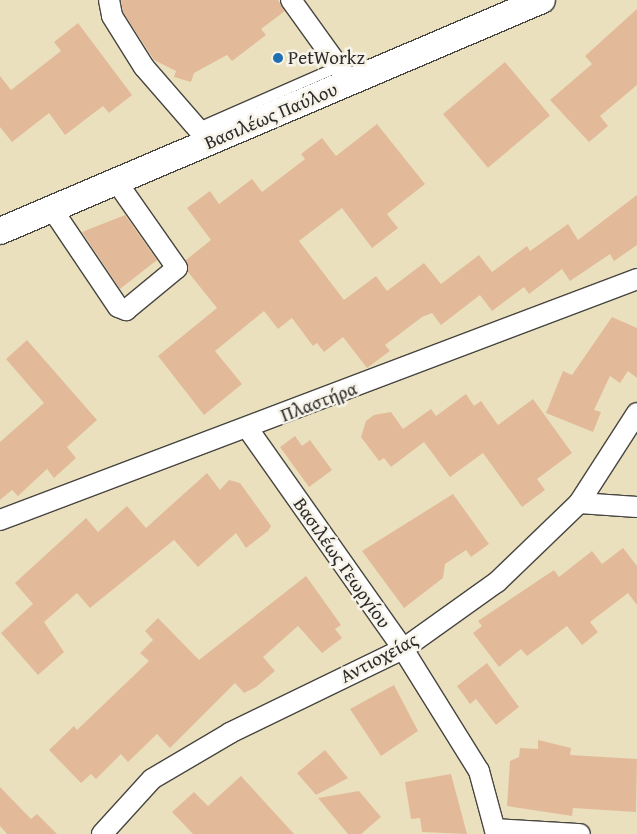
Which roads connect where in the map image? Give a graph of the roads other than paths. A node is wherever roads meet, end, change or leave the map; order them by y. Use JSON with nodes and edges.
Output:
{"nodes":[{"id":1,"x":109,"y":0,"type":"edge"},
{"id":2,"x":291,"y":0,"type":"edge"},
{"id":3,"x":542,"y":0,"type":"edge"},
{"id":4,"x":344,"y":75,"type":"junction"},
{"id":5,"x":203,"y":136,"type":"junction"},
{"id":6,"x":116,"y":181,"type":"junction"},
{"id":7,"x":52,"y":209,"type":"junction"},
{"id":8,"x":0,"y":231,"type":"edge"},
{"id":9,"x":637,"y":279,"type":"edge"},
{"id":10,"x":637,"y":413,"type":"edge"},
{"id":11,"x":248,"y":429,"type":"junction"},
{"id":12,"x":579,"y":503,"type":"junction"},
{"id":13,"x":637,"y":508,"type":"edge"},
{"id":14,"x":0,"y":520,"type":"edge"},
{"id":15,"x":403,"y":649,"type":"junction"},
{"id":16,"x":496,"y":832,"type":"edge"},
{"id":17,"x":102,"y":834,"type":"edge"},
{"id":18,"x":580,"y":834,"type":"edge"}],
"edges":[{"from":1,"to":5,"type":"street"},
{"from":2,"to":4,"type":"street"},
{"from":3,"to":4,"type":"street","name":"Βασιλέως Παύλου"},
{"from":4,"to":5,"type":"street","name":"Βασιλέως Παύλου"},
{"from":5,"to":6,"type":"street","name":"Βασιλέως Παύλου"},
{"from":6,"to":7,"type":"street","name":"Βασιλέως Παύλου"},
{"from":6,"to":7,"type":"street"},
{"from":7,"to":8,"type":"street","name":"Βασιλέως Παύλου"},
{"from":9,"to":11,"type":"street","name":"Πλαστήρα"},
{"from":10,"to":12,"type":"street","name":"Αντιοχείας"},
{"from":11,"to":14,"type":"street","name":"Πλαστήρα"},
{"from":11,"to":15,"type":"street","name":"Βασιλέως Γεωργίου"},
{"from":12,"to":13,"type":"street"},
{"from":12,"to":15,"type":"street","name":"Αντιοχείας"},
{"from":15,"to":16,"type":"street","name":"Βασιλέως Γεωργίου"},
{"from":15,"to":17,"type":"street","name":"Αντιοχείας"},
{"from":16,"to":18,"type":"street"}]}
